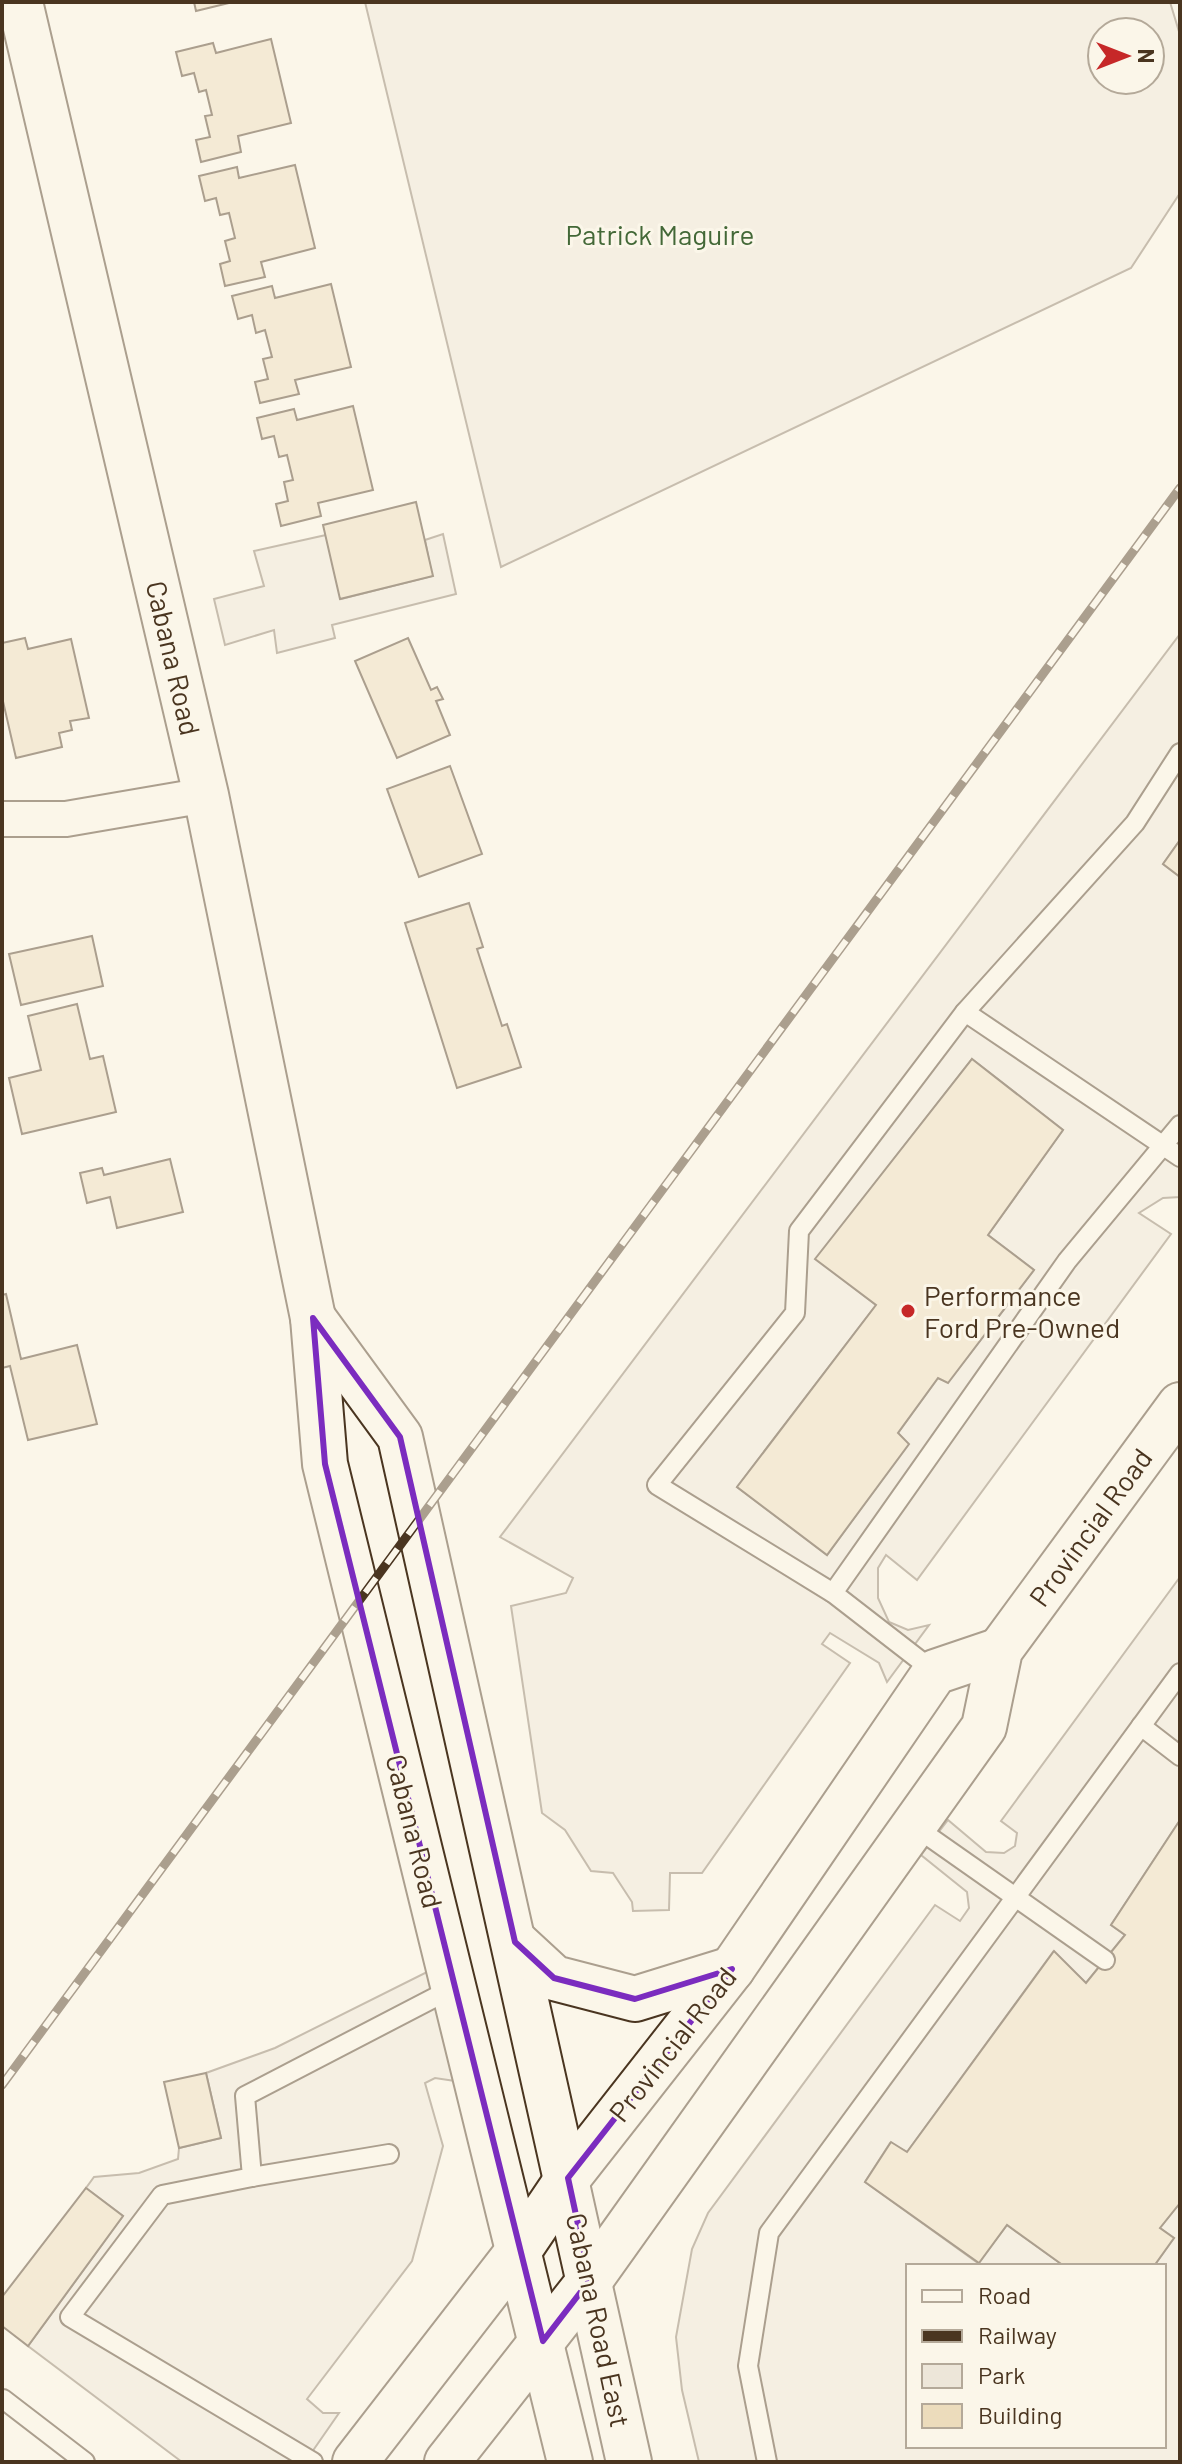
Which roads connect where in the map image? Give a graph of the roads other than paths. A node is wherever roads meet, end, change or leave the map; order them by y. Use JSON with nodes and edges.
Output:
{"nodes":[{"id":1,"x":20,"y":2,"type":"edge"},
{"id":2,"x":1180,"y":753,"type":"edge"},
{"id":3,"x":206,"y":795,"type":"junction"},
{"id":4,"x":2,"y":819,"type":"edge"},
{"id":5,"x":965,"y":1012,"type":"junction"},
{"id":6,"x":1180,"y":1125,"type":"edge"},
{"id":7,"x":1172,"y":1152,"type":"edge"},
{"id":8,"x":313,"y":1318,"type":"junction"},
{"id":9,"x":1180,"y":1405,"type":"edge"},
{"id":10,"x":833,"y":1593,"type":"junction"},
{"id":11,"x":1000,"y":1650,"type":"junction"},
{"id":12,"x":935,"y":1672,"type":"junction"},
{"id":13,"x":1180,"y":1673,"type":"edge"},
{"id":14,"x":1141,"y":1726,"type":"junction"},
{"id":15,"x":1180,"y":1756,"type":"edge"},
{"id":16,"x":914,"y":1826,"type":"junction"},
{"id":17,"x":1015,"y":1898,"type":"junction"},
{"id":18,"x":515,"y":1942,"type":"junction"},
{"id":19,"x":1105,"y":1960,"type":"dead end"},
{"id":20,"x":732,"y":1969,"type":"junction"},
{"id":21,"x":455,"y":1987,"type":"junction"},
{"id":22,"x":389,"y":2154,"type":"dead end"},
{"id":23,"x":252,"y":2177,"type":"junction"},
{"id":24,"x":568,"y":2178,"type":"junction"},
{"id":25,"x":520,"y":2249,"type":"junction"},
{"id":26,"x":590,"y":2280,"type":"junction"},
{"id":27,"x":543,"y":2341,"type":"junction"},
{"id":28,"x":3,"y":2399,"type":"edge"},
{"id":29,"x":85,"y":2462,"type":"edge"},
{"id":30,"x":313,"y":2462,"type":"edge"},
{"id":31,"x":355,"y":2462,"type":"edge"},
{"id":32,"x":447,"y":2462,"type":"edge"},
{"id":33,"x":570,"y":2462,"type":"edge"},
{"id":34,"x":629,"y":2462,"type":"edge"},
{"id":35,"x":767,"y":2462,"type":"edge"}],
"edges":[{"from":1,"to":3,"type":"main road","name":"Cabana Road"},
{"from":2,"to":5,"type":"lane"},
{"from":3,"to":4,"type":"street"},
{"from":3,"to":8,"type":"main road","name":"Cabana Road"},
{"from":5,"to":7,"type":"lane"},
{"from":5,"to":10,"type":"lane"},
{"from":6,"to":7,"type":"lane"},
{"from":7,"to":10,"type":"lane"},
{"from":8,"to":18,"type":"main road","name":"Cabana Road"},
{"from":8,"to":21,"type":"main road","name":"Cabana Road"},
{"from":9,"to":11,"type":"main road","name":"Provincial Road"},
{"from":10,"to":12,"type":"lane"},
{"from":11,"to":12,"type":"main road"},
{"from":11,"to":16,"type":"main road","name":"Provincial Road"},
{"from":12,"to":20,"type":"main road","name":"Provincial Road"},
{"from":13,"to":14,"type":"lane"},
{"from":14,"to":15,"type":"lane"},
{"from":14,"to":17,"type":"lane"},
{"from":16,"to":17,"type":"lane"},
{"from":16,"to":26,"type":"main road","name":"Provincial Road"},
{"from":17,"to":19,"type":"lane"},
{"from":17,"to":35,"type":"lane"},
{"from":18,"to":20,"type":"main road"},
{"from":18,"to":24,"type":"main road","name":"Cabana Road"},
{"from":20,"to":24,"type":"main road","name":"Provincial Road"},
{"from":21,"to":23,"type":"lane"},
{"from":21,"to":25,"type":"main road","name":"Cabana Road"},
{"from":22,"to":23,"type":"lane"},
{"from":23,"to":30,"type":"lane"},
{"from":24,"to":25,"type":"main road","name":"Provincial Road"},
{"from":24,"to":26,"type":"main road","name":"Cabana Road East"},
{"from":25,"to":27,"type":"main road","name":"Cabana Road"},
{"from":25,"to":31,"type":"main road","name":"Provincial Road"},
{"from":26,"to":27,"type":"main road","name":"Provincial Road"},
{"from":26,"to":34,"type":"main road","name":"Cabana Road East"},
{"from":27,"to":32,"type":"main road","name":"Provincial Road"},
{"from":27,"to":33,"type":"main road","name":"Cabana Road East"},
{"from":28,"to":29,"type":"lane"}]}
